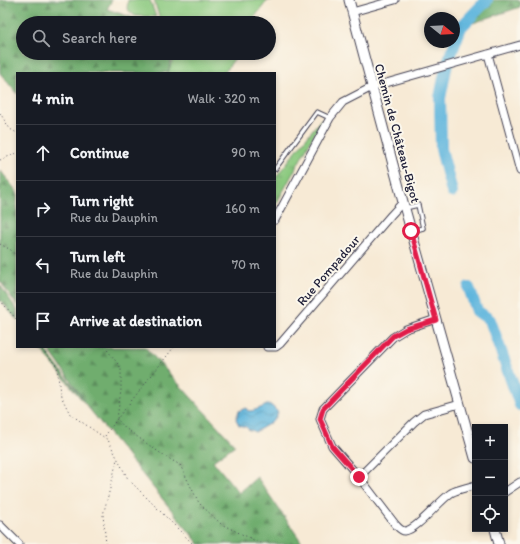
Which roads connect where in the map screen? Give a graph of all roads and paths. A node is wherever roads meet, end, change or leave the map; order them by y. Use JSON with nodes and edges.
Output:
{"nodes":[{"id":1,"x":349,"y":0,"type":"edge"},
{"id":2,"x":395,"y":0,"type":"edge"},
{"id":3,"x":352,"y":12,"type":"junction"},
{"id":4,"x":520,"y":45,"type":"edge"},
{"id":5,"x":488,"y":54,"type":"junction"},
{"id":6,"x":372,"y":87,"type":"junction"},
{"id":7,"x":0,"y":113,"type":"edge"},
{"id":8,"x":330,"y":118,"type":"junction"},
{"id":9,"x":16,"y":132,"type":"edge"},
{"id":10,"x":517,"y":152,"type":"edge"},
{"id":11,"x":16,"y":153,"type":"edge"},
{"id":12,"x":0,"y":160,"type":"edge"},
{"id":13,"x":276,"y":168,"type":"edge"},
{"id":14,"x":520,"y":171,"type":"edge"},
{"id":15,"x":404,"y":205,"type":"junction"},
{"id":16,"x":276,"y":218,"type":"edge"},
{"id":17,"x":411,"y":231,"type":"junction"},
{"id":18,"x":0,"y":244,"type":"edge"},
{"id":19,"x":16,"y":256,"type":"edge"},
{"id":20,"x":0,"y":300,"type":"edge"},
{"id":21,"x":16,"y":319,"type":"edge"},
{"id":22,"x":436,"y":320,"type":"junction"},
{"id":23,"x":276,"y":347,"type":"edge"},
{"id":24,"x":40,"y":348,"type":"edge"},
{"id":25,"x":106,"y":348,"type":"edge"},
{"id":26,"x":173,"y":348,"type":"edge"},
{"id":27,"x":460,"y":404,"type":"junction"},
{"id":28,"x":117,"y":419,"type":"junction"},
{"id":29,"x":104,"y":437,"type":"junction"},
{"id":30,"x":472,"y":447,"type":"edge"},
{"id":31,"x":117,"y":457,"type":"junction"},
{"id":32,"x":359,"y":477,"type":"junction"},
{"id":33,"x":520,"y":482,"type":"edge"},
{"id":34,"x":472,"y":486,"type":"edge"},
{"id":35,"x":508,"y":490,"type":"edge"},
{"id":36,"x":0,"y":525,"type":"edge"},
{"id":37,"x":496,"y":532,"type":"edge"},
{"id":38,"x":19,"y":544,"type":"edge"},
{"id":39,"x":106,"y":544,"type":"edge"},
{"id":40,"x":193,"y":544,"type":"edge"},
{"id":41,"x":262,"y":544,"type":"edge"},
{"id":42,"x":499,"y":544,"type":"edge"}],
"edges":[{"from":1,"to":3,"type":"street","name":"Chemin de Château-Bigot"},
{"from":2,"to":3,"type":"street"},
{"from":3,"to":6,"type":"street","name":"Chemin de Château-Bigot"},
{"from":4,"to":5,"type":"street"},
{"from":5,"to":6,"type":"street"},
{"from":5,"to":10,"type":"street"},
{"from":6,"to":8,"type":"street"},
{"from":6,"to":15,"type":"street","name":"Chemin de Château-Bigot"},
{"from":7,"to":9,"type":"path"},
{"from":8,"to":13,"type":"lane"},
{"from":8,"to":16,"type":"street"},
{"from":10,"to":14,"type":"street"},
{"from":11,"to":12,"type":"path"},
{"from":15,"to":17,"type":"street","name":"Chemin de Château-Bigot"},
{"from":15,"to":17,"type":"lane"},
{"from":15,"to":23,"type":"street","name":"Rue Pompadour"},
{"from":17,"to":22,"type":"street","name":"Chemin de Château-Bigot"},
{"from":18,"to":19,"type":"path"},
{"from":20,"to":21,"type":"path"},
{"from":22,"to":27,"type":"street","name":"Chemin de Château-Bigot"},
{"from":22,"to":32,"type":"street"},
{"from":24,"to":29,"type":"path"},
{"from":25,"to":28,"type":"path"},
{"from":26,"to":28,"type":"path"},
{"from":27,"to":30,"type":"street","name":"Chemin de Château-Bigot"},
{"from":27,"to":32,"type":"street"},
{"from":28,"to":29,"type":"path"},
{"from":28,"to":41,"type":"path"},
{"from":29,"to":31,"type":"path"},
{"from":31,"to":39,"type":"path"},
{"from":31,"to":40,"type":"path"},
{"from":32,"to":34,"type":"street"},
{"from":33,"to":35,"type":"street"},
{"from":36,"to":38,"type":"street"},
{"from":37,"to":42,"type":"street"}]}
